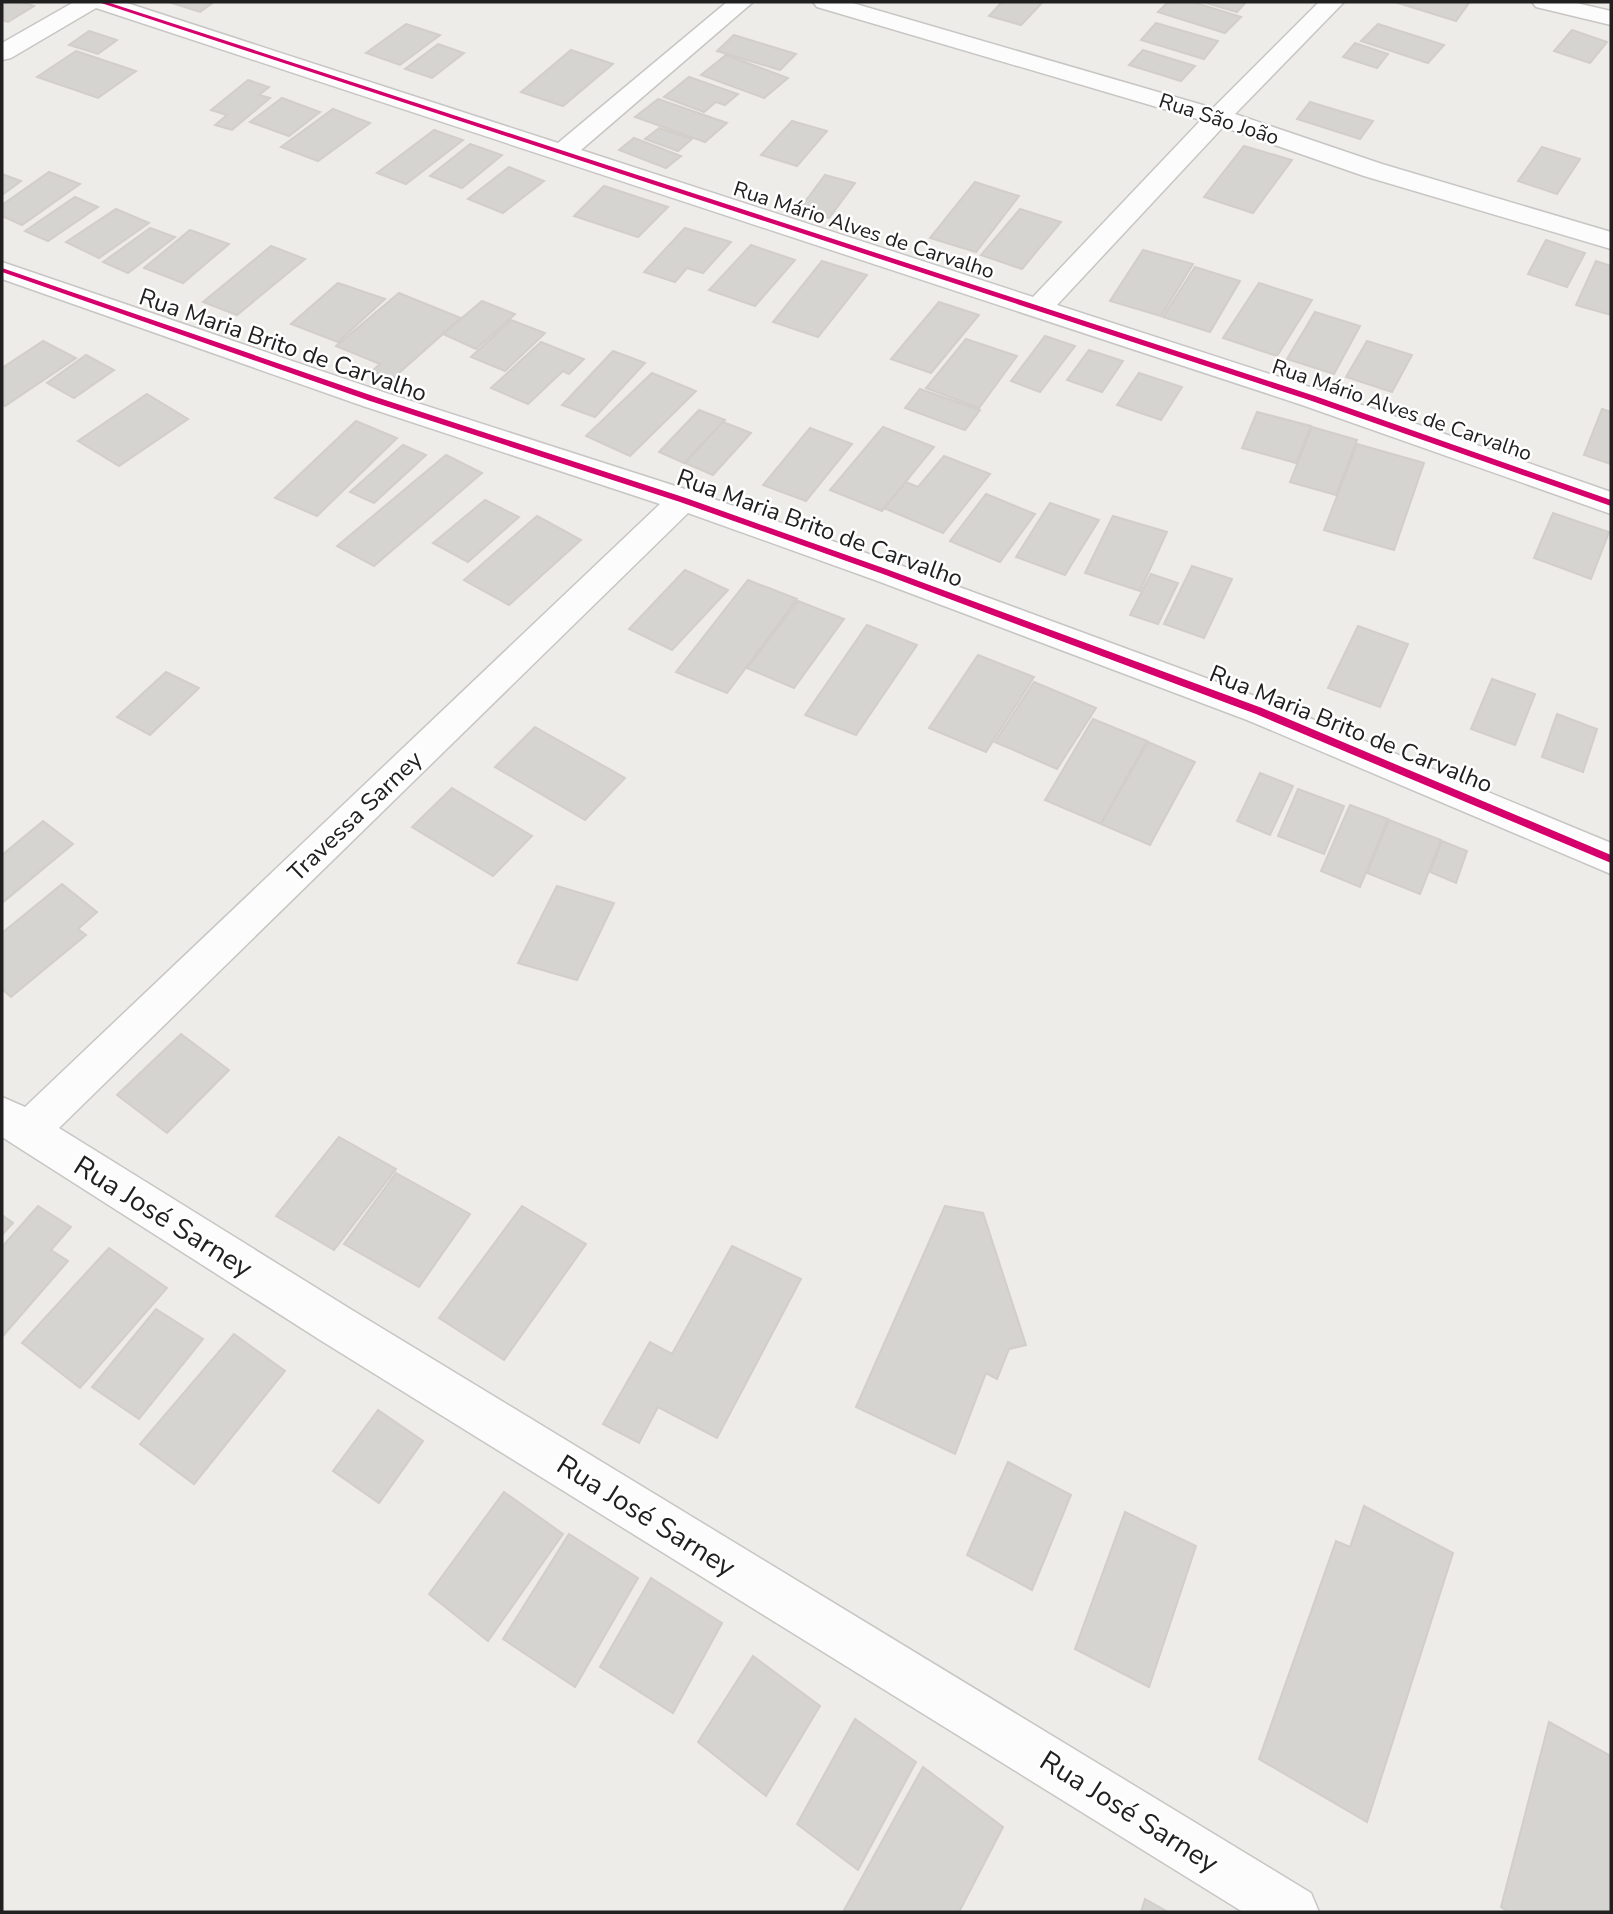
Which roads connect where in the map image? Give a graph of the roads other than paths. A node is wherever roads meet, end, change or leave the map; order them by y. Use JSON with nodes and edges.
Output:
{"nodes":[{"id":1,"x":90,"y":2,"type":"edge"},
{"id":2,"x":101,"y":2,"type":"edge"},
{"id":3,"x":741,"y":2,"type":"edge"},
{"id":4,"x":825,"y":2,"type":"edge"},
{"id":5,"x":1332,"y":2,"type":"edge"},
{"id":6,"x":1544,"y":2,"type":"edge"},
{"id":7,"x":1611,"y":18,"type":"edge"},
{"id":8,"x":2,"y":53,"type":"edge"},
{"id":9,"x":1218,"y":117,"type":"junction"},
{"id":10,"x":563,"y":152,"type":"junction"},
{"id":11,"x":1611,"y":241,"type":"edge"},
{"id":12,"x":2,"y":271,"type":"edge"},
{"id":13,"x":1039,"y":308,"type":"junction"},
{"id":14,"x":683,"y":500,"type":"junction"},
{"id":15,"x":1611,"y":503,"type":"edge"},
{"id":16,"x":1611,"y":859,"type":"edge"},
{"id":17,"x":14,"y":1124,"type":"edge"},
{"id":18,"x":1292,"y":1912,"type":"edge"}],
"edges":[{"from":1,"to":8,"type":"street"},
{"from":2,"to":10,"type":"street","name":"Rua Mário Alves de Carvalho"},
{"from":3,"to":10,"type":"street"},
{"from":4,"to":9,"type":"street","name":"Rua São João"},
{"from":5,"to":9,"type":"street"},
{"from":6,"to":7,"type":"street"},
{"from":9,"to":11,"type":"street","name":"Rua São João"},
{"from":9,"to":13,"type":"street"},
{"from":10,"to":13,"type":"street","name":"Rua Mário Alves de Carvalho"},
{"from":12,"to":14,"type":"street","name":"Rua Maria Brito de Carvalho"},
{"from":13,"to":15,"type":"street","name":"Rua Mário Alves de Carvalho"},
{"from":14,"to":16,"type":"street","name":"Rua Maria Brito de Carvalho"},
{"from":14,"to":17,"type":"street","name":"Travessa Sarney"},
{"from":17,"to":18,"type":"street","name":"Rua José Sarney"}]}
